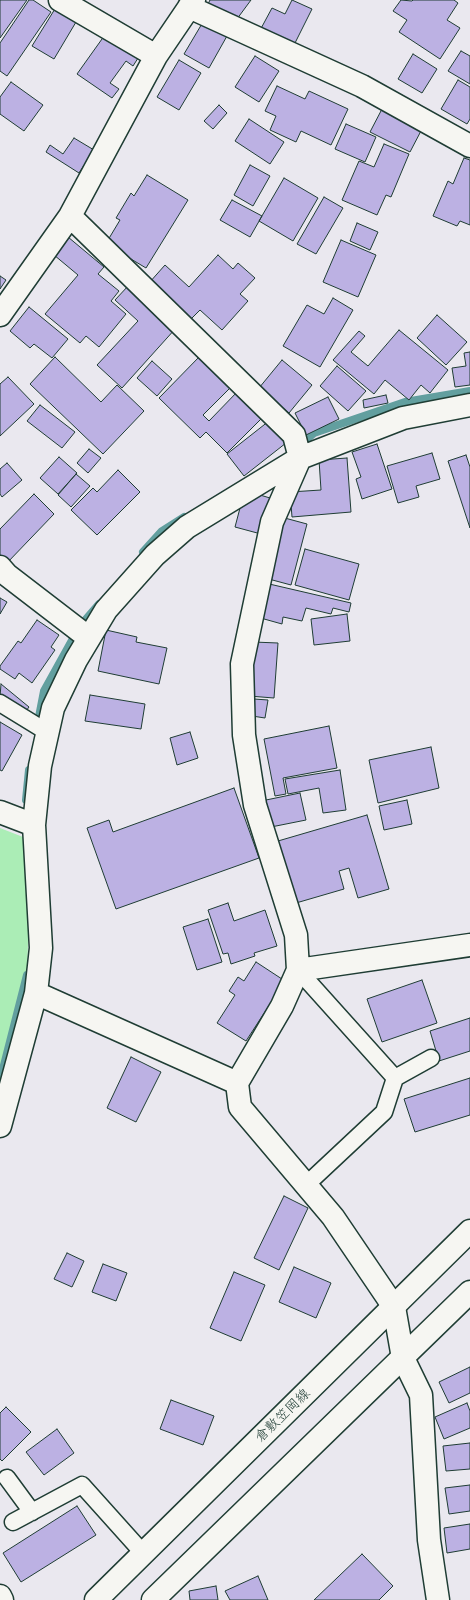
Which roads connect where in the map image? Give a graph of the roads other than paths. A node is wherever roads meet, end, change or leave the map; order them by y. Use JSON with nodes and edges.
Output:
{"nodes":[{"id":1,"x":60,"y":0,"type":"edge"},
{"id":2,"x":192,"y":4,"type":"edge"},
{"id":3,"x":156,"y":56,"type":"junction"},
{"id":4,"x":470,"y":146,"type":"edge"},
{"id":5,"x":70,"y":216,"type":"junction"},
{"id":6,"x":0,"y":315,"type":"edge"},
{"id":7,"x":470,"y":405,"type":"edge"},
{"id":8,"x":300,"y":458,"type":"junction"},
{"id":9,"x":0,"y":567,"type":"edge"},
{"id":10,"x":89,"y":638,"type":"junction"},
{"id":11,"x":0,"y":702,"type":"edge"},
{"id":12,"x":47,"y":732,"type":"junction"},
{"id":13,"x":0,"y":812,"type":"edge"},
{"id":14,"x":34,"y":825,"type":"junction"},
{"id":15,"x":470,"y":945,"type":"edge"},
{"id":16,"x":298,"y":970,"type":"junction"},
{"id":17,"x":36,"y":993,"type":"junction"},
{"id":18,"x":431,"y":1058,"type":"dead end"},
{"id":19,"x":395,"y":1078,"type":"junction"},
{"id":20,"x":236,"y":1083,"type":"junction"},
{"id":21,"x":0,"y":1126,"type":"edge"},
{"id":22,"x":306,"y":1185,"type":"junction"},
{"id":23,"x":470,"y":1231,"type":"edge"},
{"id":24,"x":470,"y":1292,"type":"edge"},
{"id":25,"x":394,"y":1307,"type":"junction"},
{"id":26,"x":403,"y":1358,"type":"junction"},
{"id":27,"x":7,"y":1478,"type":"dead end"},
{"id":28,"x":32,"y":1512,"type":"junction"},
{"id":29,"x":13,"y":1522,"type":"dead end"},
{"id":30,"x":143,"y":1553,"type":"junction"},
{"id":31,"x":171,"y":1592,"type":"edge"},
{"id":32,"x":0,"y":1596,"type":"edge"},
{"id":33,"x":2,"y":1600,"type":"edge"},
{"id":34,"x":96,"y":1600,"type":"edge"},
{"id":35,"x":153,"y":1600,"type":"edge"},
{"id":36,"x":438,"y":1600,"type":"edge"}],
"edges":[{"from":1,"to":3,"type":"street"},
{"from":2,"to":3,"type":"street"},
{"from":2,"to":4,"type":"street"},
{"from":3,"to":5,"type":"street"},
{"from":5,"to":6,"type":"street"},
{"from":5,"to":8,"type":"street"},
{"from":7,"to":8,"type":"street"},
{"from":8,"to":10,"type":"street"},
{"from":8,"to":16,"type":"street"},
{"from":9,"to":10,"type":"street"},
{"from":10,"to":12,"type":"street"},
{"from":11,"to":12,"type":"lane"},
{"from":12,"to":14,"type":"street"},
{"from":13,"to":14,"type":"street"},
{"from":14,"to":17,"type":"street"},
{"from":15,"to":16,"type":"street"},
{"from":16,"to":19,"type":"lane"},
{"from":16,"to":20,"type":"street"},
{"from":17,"to":20,"type":"street"},
{"from":17,"to":21,"type":"street"},
{"from":18,"to":19,"type":"lane"},
{"from":19,"to":22,"type":"lane"},
{"from":20,"to":22,"type":"street"},
{"from":22,"to":25,"type":"street"},
{"from":23,"to":25,"type":"street","name":"倉敷笠岡線"},
{"from":24,"to":26,"type":"street"},
{"from":25,"to":26,"type":"street"},
{"from":25,"to":30,"type":"street","name":"倉敷笠岡線"},
{"from":26,"to":31,"type":"street"},
{"from":26,"to":36,"type":"street"},
{"from":27,"to":28,"type":"lane"},
{"from":28,"to":29,"type":"lane"},
{"from":28,"to":30,"type":"lane"},
{"from":30,"to":34,"type":"street","name":"倉敷笠岡線"},
{"from":31,"to":35,"type":"street"},
{"from":32,"to":33,"type":"street"}]}
